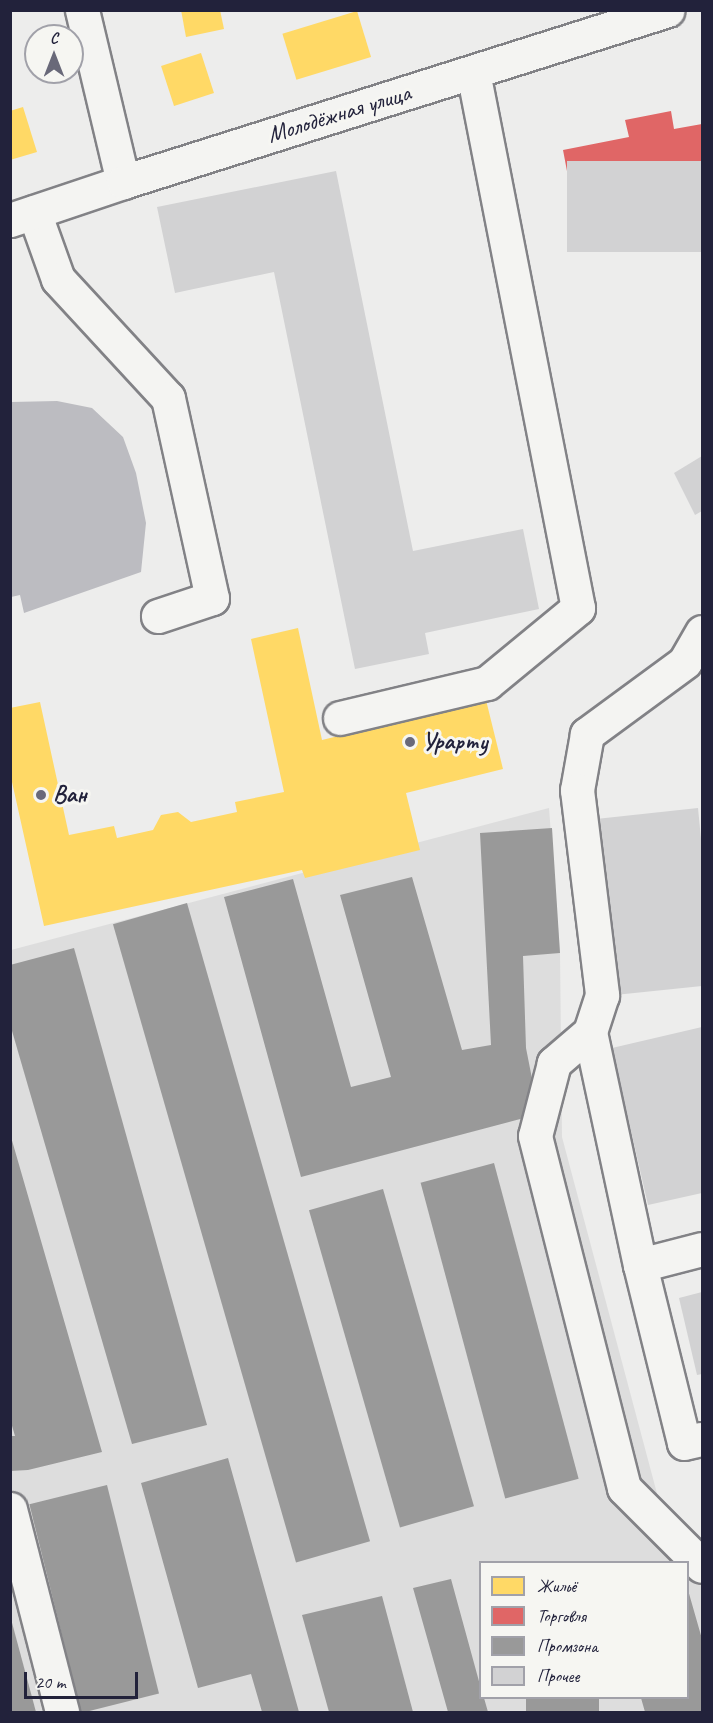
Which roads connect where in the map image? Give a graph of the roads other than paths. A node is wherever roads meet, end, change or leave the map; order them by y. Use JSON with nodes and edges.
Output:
{"nodes":[{"id":1,"x":82,"y":10,"type":"edge"},
{"id":2,"x":668,"y":10,"type":"edge"},
{"id":3,"x":584,"y":23,"type":"edge"},
{"id":4,"x":473,"y":72,"type":"junction"},
{"id":5,"x":123,"y":182,"type":"junction"},
{"id":6,"x":22,"y":216,"type":"edge"},
{"id":7,"x":158,"y":616,"type":"dead end"},
{"id":8,"x":702,"y":632,"type":"edge"},
{"id":9,"x":340,"y":718,"type":"dead end"},
{"id":10,"x":590,"y":1032,"type":"junction"},
{"id":11,"x":702,"y":1249,"type":"edge"},
{"id":12,"x":640,"y":1265,"type":"junction"},
{"id":13,"x":702,"y":1439,"type":"edge"},
{"id":14,"x":10,"y":1509,"type":"edge"},
{"id":15,"x":702,"y":1566,"type":"edge"},
{"id":16,"x":62,"y":1713,"type":"edge"}],
"edges":[{"from":1,"to":5,"type":"street"},
{"from":2,"to":3,"type":"street","name":"Молодёжная улица"},
{"from":3,"to":4,"type":"street","name":"Молодёжная улица"},
{"from":4,"to":5,"type":"street","name":"Молодёжная улица"},
{"from":4,"to":9,"type":"street"},
{"from":5,"to":6,"type":"street","name":"Молодёжная улица"},
{"from":6,"to":7,"type":"street"},
{"from":8,"to":10,"type":"street"},
{"from":10,"to":12,"type":"street"},
{"from":10,"to":15,"type":"street"},
{"from":11,"to":12,"type":"street"},
{"from":12,"to":13,"type":"street"},
{"from":14,"to":16,"type":"street"}]}
